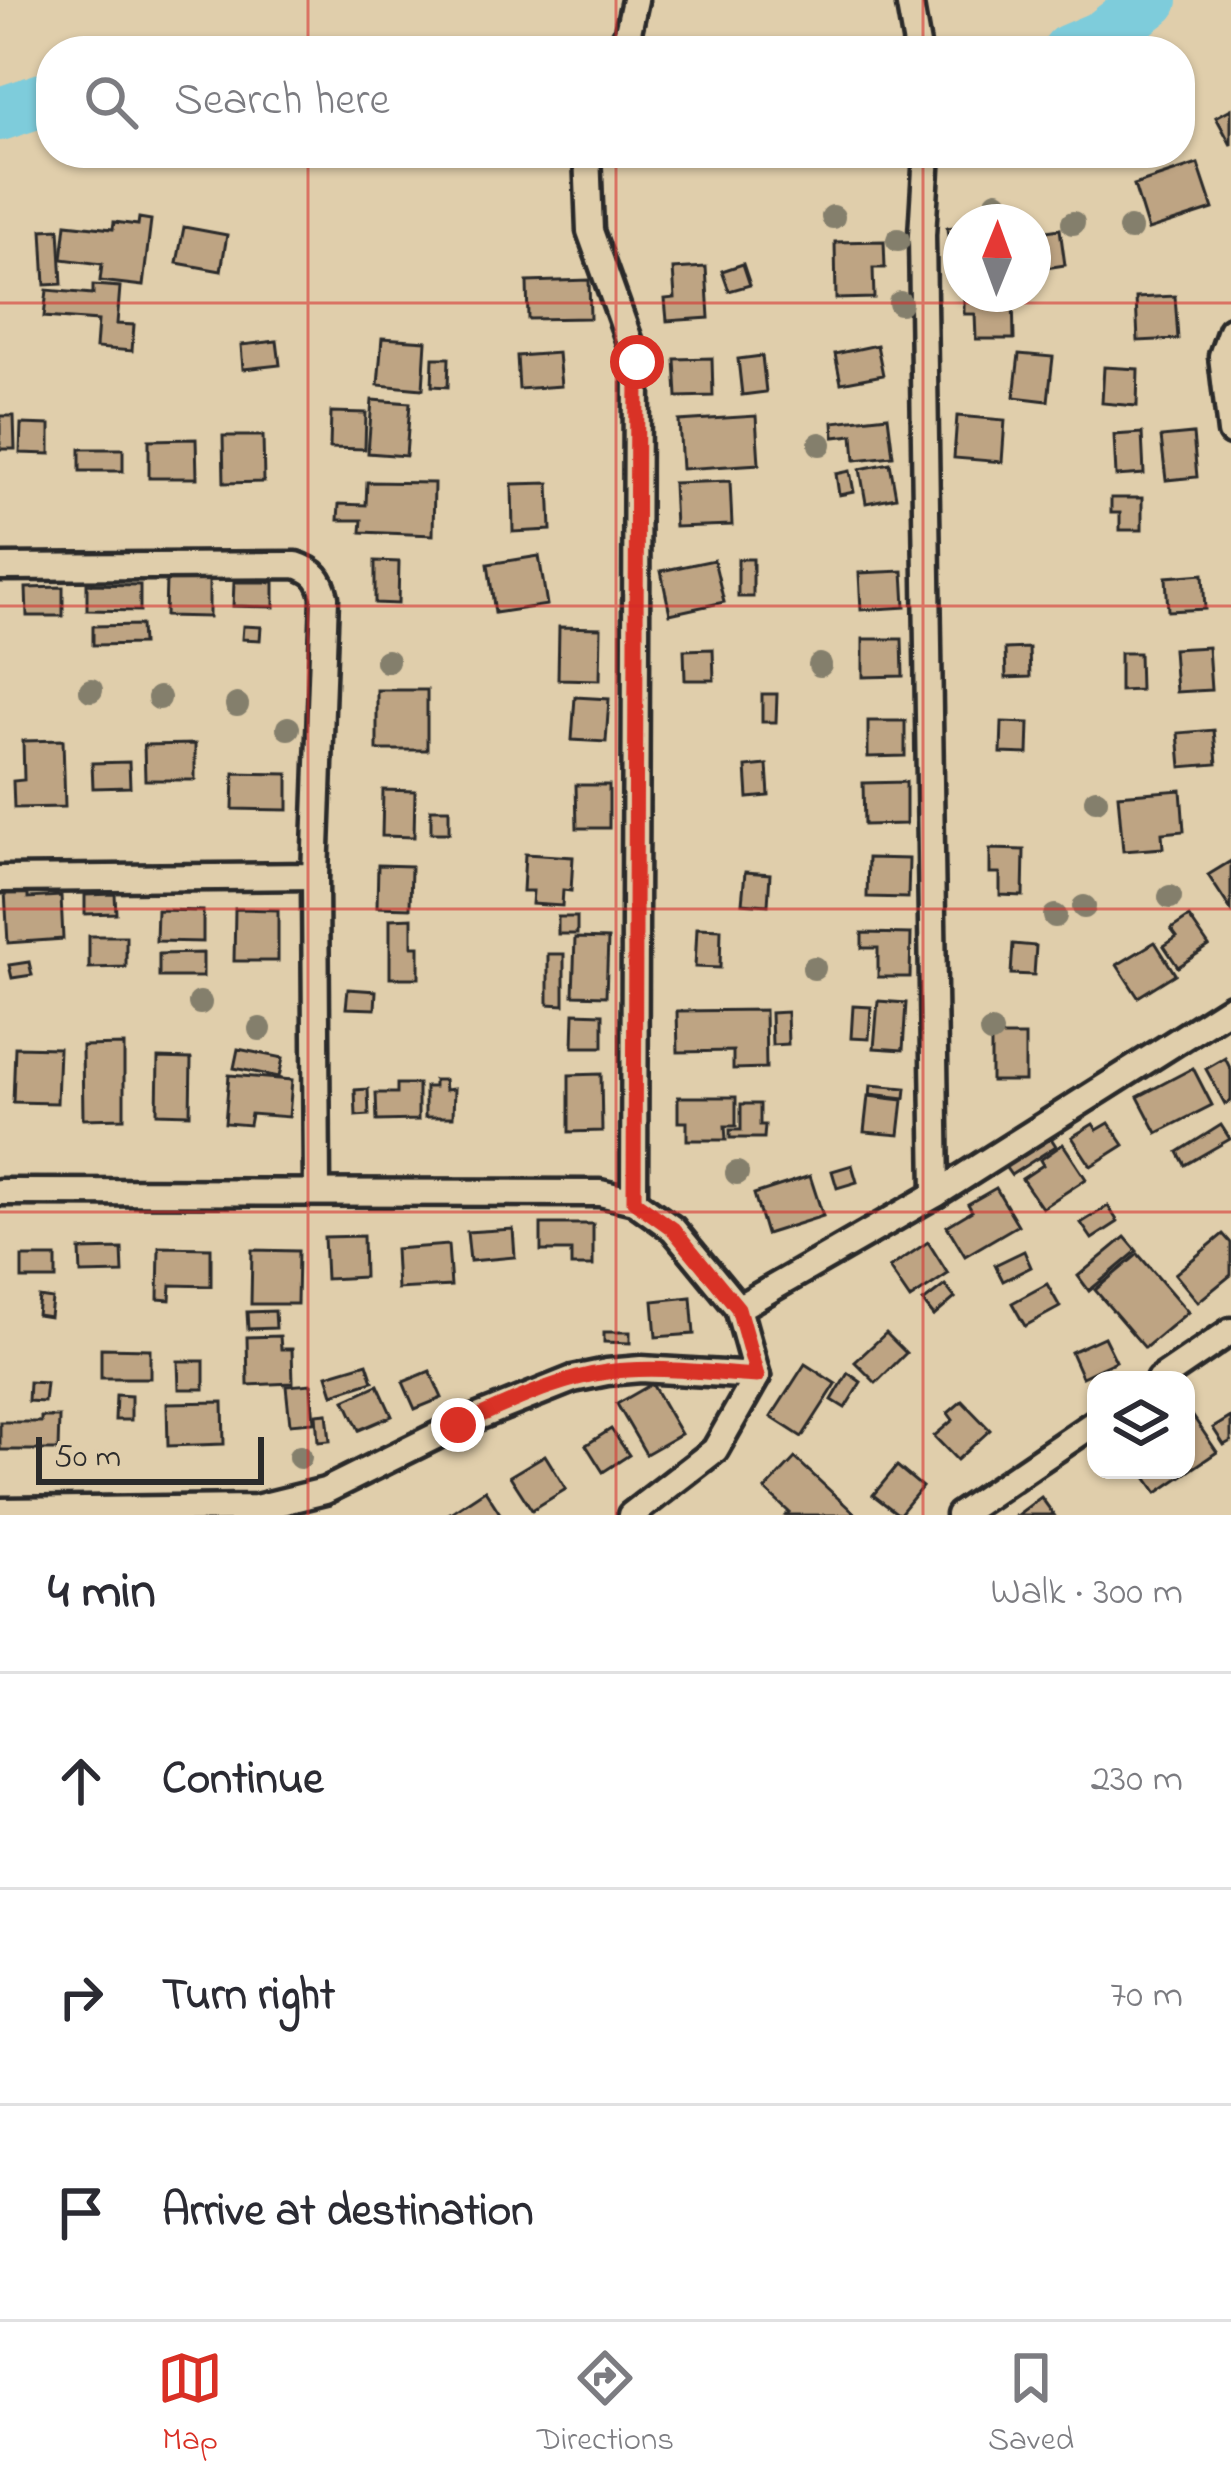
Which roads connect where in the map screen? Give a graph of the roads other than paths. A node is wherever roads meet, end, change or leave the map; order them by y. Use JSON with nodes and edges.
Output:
{"nodes":[{"id":1,"x":635,"y":0,"type":"edge"},
{"id":2,"x":910,"y":0,"type":"edge"},
{"id":3,"x":626,"y":36,"type":"edge"},
{"id":4,"x":916,"y":36,"type":"edge"},
{"id":5,"x":587,"y":168,"type":"edge"},
{"id":6,"x":926,"y":168,"type":"edge"},
{"id":7,"x":1231,"y":331,"type":"edge"},
{"id":8,"x":1231,"y":433,"type":"edge"},
{"id":9,"x":0,"y":567,"type":"edge"},
{"id":10,"x":315,"y":876,"type":"junction"},
{"id":11,"x":0,"y":879,"type":"edge"},
{"id":12,"x":1231,"y":1007,"type":"edge"},
{"id":13,"x":317,"y":1191,"type":"junction"},
{"id":14,"x":0,"y":1192,"type":"edge"},
{"id":15,"x":936,"y":1194,"type":"junction"},
{"id":16,"x":634,"y":1201,"type":"junction"},
{"id":17,"x":738,"y":1308,"type":"junction"},
{"id":18,"x":1231,"y":1331,"type":"edge"},
{"id":19,"x":1172,"y":1371,"type":"edge"},
{"id":20,"x":757,"y":1376,"type":"junction"},
{"id":21,"x":1087,"y":1428,"type":"edge"},
{"id":22,"x":0,"y":1510,"type":"edge"},
{"id":23,"x":78,"y":1512,"type":"edge"},
{"id":24,"x":631,"y":1515,"type":"edge"},
{"id":25,"x":959,"y":1515,"type":"edge"}],
"edges":[{"from":1,"to":3,"type":"street"},
{"from":2,"to":4,"type":"street"},
{"from":5,"to":16,"type":"street"},
{"from":6,"to":15,"type":"street"},
{"from":7,"to":8,"type":"street"},
{"from":9,"to":10,"type":"street"},
{"from":10,"to":11,"type":"street"},
{"from":10,"to":13,"type":"street"},
{"from":12,"to":15,"type":"street"},
{"from":13,"to":14,"type":"street"},
{"from":13,"to":16,"type":"street"},
{"from":15,"to":17,"type":"street"},
{"from":16,"to":17,"type":"street"},
{"from":17,"to":20,"type":"street"},
{"from":18,"to":19,"type":"street"},
{"from":20,"to":23,"type":"street"},
{"from":20,"to":24,"type":"street"},
{"from":21,"to":25,"type":"street"},
{"from":22,"to":23,"type":"street"}]}
